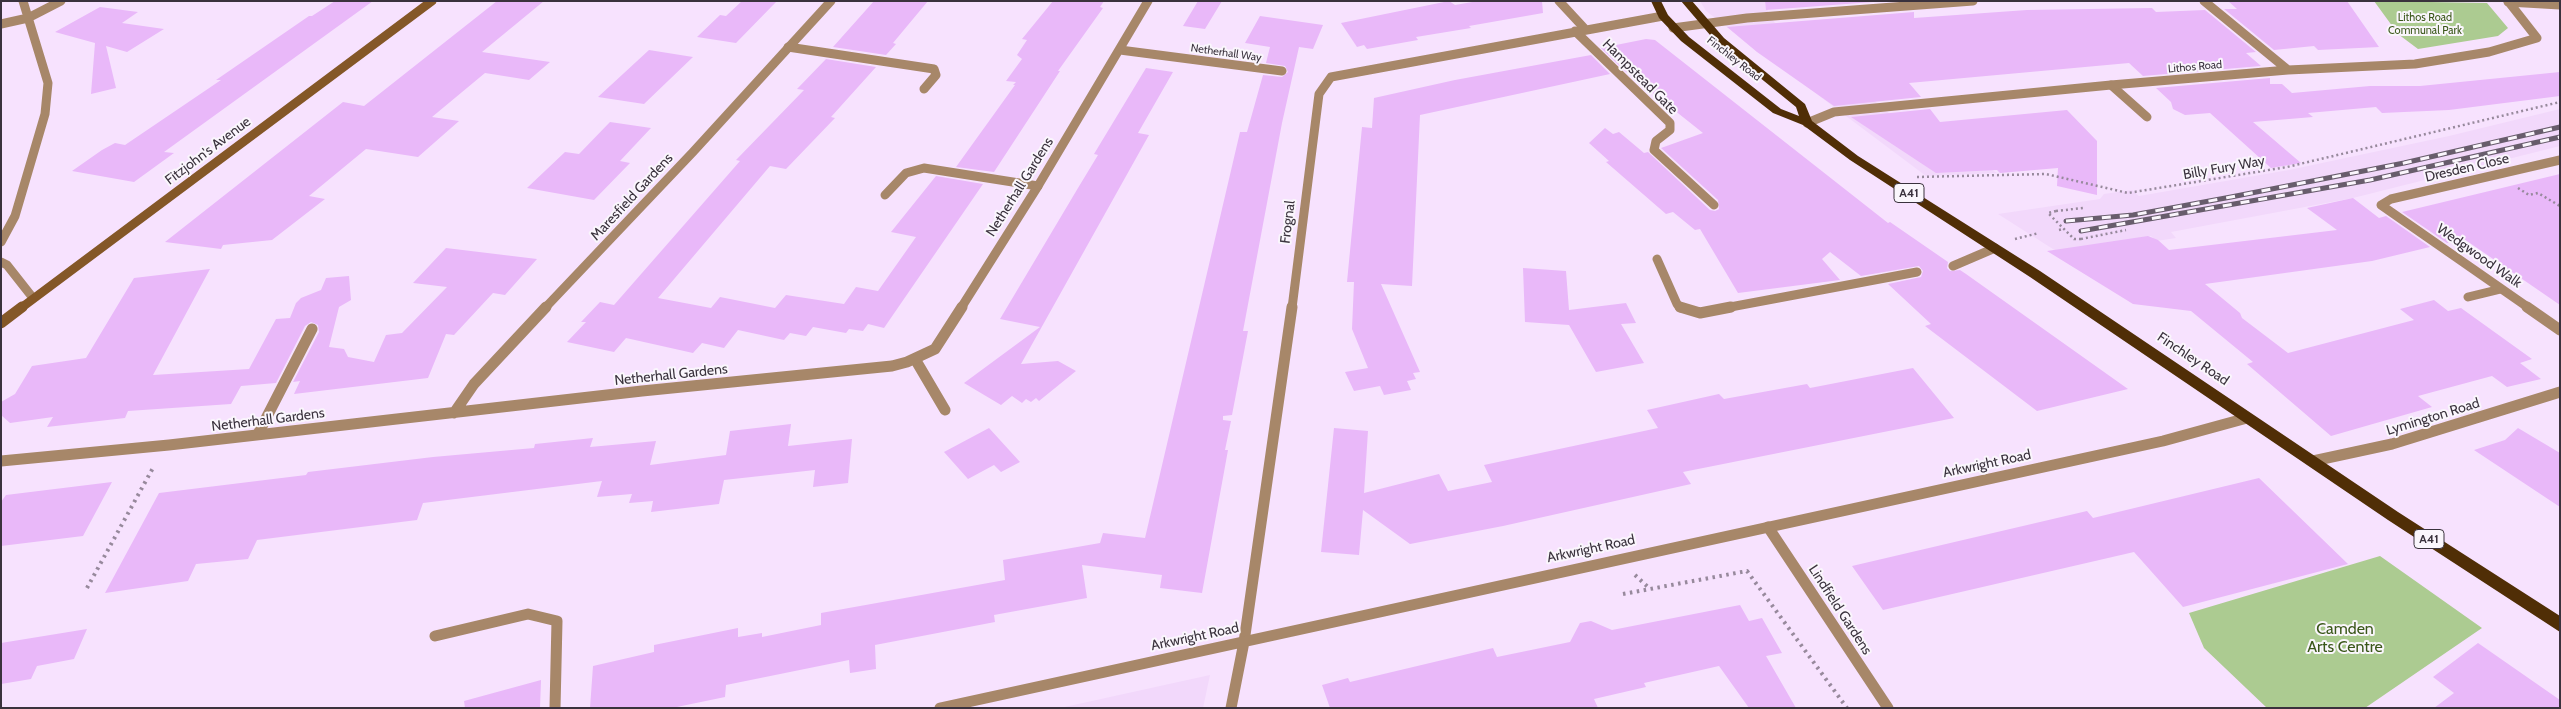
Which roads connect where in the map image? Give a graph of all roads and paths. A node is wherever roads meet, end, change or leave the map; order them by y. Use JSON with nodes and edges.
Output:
{"nodes":[{"id":1,"x":23,"y":1,"type":"edge"},
{"id":2,"x":61,"y":1,"type":"edge"},
{"id":3,"x":432,"y":1,"type":"edge"},
{"id":4,"x":831,"y":1,"type":"edge"},
{"id":5,"x":1148,"y":1,"type":"edge"},
{"id":6,"x":1559,"y":1,"type":"edge"},
{"id":7,"x":1656,"y":1,"type":"edge"},
{"id":8,"x":1686,"y":1,"type":"edge"},
{"id":9,"x":1973,"y":1,"type":"edge"},
{"id":10,"x":2204,"y":1,"type":"edge"},
{"id":11,"x":2508,"y":2,"type":"edge"},
{"id":12,"x":2560,"y":5,"type":"edge"},
{"id":13,"x":1663,"y":16,"type":"junction"},
{"id":14,"x":28,"y":18,"type":"junction"},
{"id":15,"x":1,"y":24,"type":"edge"},
{"id":16,"x":1704,"y":24,"type":"junction"},
{"id":17,"x":1673,"y":28,"type":"junction"},
{"id":18,"x":1580,"y":30,"type":"junction"},
{"id":19,"x":788,"y":47,"type":"junction"},
{"id":20,"x":1120,"y":50,"type":"junction"},
{"id":21,"x":2288,"y":70,"type":"junction"},
{"id":22,"x":1282,"y":71,"type":"dead end"},
{"id":23,"x":2111,"y":85,"type":"junction"},
{"id":24,"x":924,"y":89,"type":"dead end"},
{"id":25,"x":2560,"y":102,"type":"edge"},
{"id":26,"x":2147,"y":117,"type":"dead end"},
{"id":27,"x":1807,"y":123,"type":"junction"},
{"id":28,"x":2560,"y":160,"type":"edge"},
{"id":29,"x":2497,"y":175,"type":"junction"},
{"id":30,"x":1886,"y":179,"type":"junction"},
{"id":31,"x":1038,"y":186,"type":"junction"},
{"id":32,"x":885,"y":195,"type":"dead end"},
{"id":33,"x":1714,"y":205,"type":"dead end"},
{"id":34,"x":2382,"y":205,"type":"joint"},
{"id":35,"x":2560,"y":206,"type":"edge"},
{"id":36,"x":2083,"y":208,"type":"dead end"},
{"id":37,"x":2063,"y":228,"type":"junction"},
{"id":38,"x":2059,"y":230,"type":"dead end"},
{"id":39,"x":2126,"y":230,"type":"dead end"},
{"id":40,"x":1,"y":242,"type":"edge"},
{"id":41,"x":1995,"y":248,"type":"junction"},
{"id":42,"x":1657,"y":259,"type":"dead end"},
{"id":43,"x":1,"y":262,"type":"edge"},
{"id":44,"x":1953,"y":266,"type":"dead end"},
{"id":45,"x":1917,"y":272,"type":"dead end"},
{"id":46,"x":2501,"y":288,"type":"junction"},
{"id":47,"x":2468,"y":297,"type":"dead end"},
{"id":48,"x":33,"y":298,"type":"junction"},
{"id":49,"x":1,"y":323,"type":"edge"},
{"id":50,"x":312,"y":329,"type":"dead end"},
{"id":51,"x":2560,"y":330,"type":"edge"},
{"id":52,"x":916,"y":358,"type":"junction"},
{"id":53,"x":2560,"y":392,"type":"edge"},
{"id":54,"x":945,"y":410,"type":"dead end"},
{"id":55,"x":454,"y":412,"type":"junction"},
{"id":56,"x":2248,"y":418,"type":"junction"},
{"id":57,"x":258,"y":434,"type":"junction"},
{"id":58,"x":169,"y":445,"type":"junction"},
{"id":59,"x":1,"y":461,"type":"edge"},
{"id":60,"x":2313,"y":461,"type":"junction"},
{"id":61,"x":1768,"y":527,"type":"junction"},
{"id":62,"x":87,"y":588,"type":"dead end"},
{"id":63,"x":1623,"y":594,"type":"dead end"},
{"id":64,"x":2560,"y":625,"type":"edge"},
{"id":65,"x":435,"y":636,"type":"dead end"},
{"id":66,"x":1244,"y":642,"type":"junction"},
{"id":67,"x":555,"y":708,"type":"edge"},
{"id":68,"x":940,"y":708,"type":"edge"},
{"id":69,"x":1231,"y":708,"type":"edge"},
{"id":70,"x":1847,"y":708,"type":"edge"},
{"id":71,"x":1888,"y":708,"type":"edge"}],
"edges":[{"from":1,"to":14,"type":"street"},
{"from":2,"to":14,"type":"street"},
{"from":3,"to":48,"type":"main road","name":"Fitzjohn's Avenue"},
{"from":4,"to":19,"type":"street","name":"Maresfield Gardens"},
{"from":5,"to":20,"type":"street","name":"Netherhall Gardens"},
{"from":6,"to":18,"type":"street"},
{"from":7,"to":13,"type":"highway","name":"Finchley Road","number":"A41"},
{"from":8,"to":16,"type":"highway","name":"Finchley Road","number":"A41"},
{"from":9,"to":16,"type":"street"},
{"from":10,"to":21,"type":"street"},
{"from":11,"to":12,"type":"street"},
{"from":11,"to":21,"type":"street","name":"Lithos Road"},
{"from":13,"to":17,"type":"highway","name":"Finchley Road","number":"A41"},
{"from":13,"to":18,"type":"street","name":"Frognal"},
{"from":14,"to":15,"type":"street"},
{"from":14,"to":40,"type":"street"},
{"from":16,"to":17,"type":"street"},
{"from":16,"to":27,"type":"highway","name":"Finchley Road","number":"A41"},
{"from":17,"to":27,"type":"highway","name":"Finchley Road","number":"A41"},
{"from":18,"to":33,"type":"street","name":"Hampstead Gate"},
{"from":18,"to":66,"type":"street","name":"Frognal"},
{"from":19,"to":24,"type":"street"},
{"from":19,"to":55,"type":"street","name":"Maresfield Gardens"},
{"from":20,"to":22,"type":"street","name":"Netherhall Way"},
{"from":20,"to":31,"type":"street","name":"Netherhall Gardens"},
{"from":21,"to":23,"type":"street","name":"Lithos Road"},
{"from":23,"to":26,"type":"street"},
{"from":23,"to":27,"type":"street","name":"Lithos Road"},
{"from":25,"to":30,"type":"path","name":"Billy Fury Way"},
{"from":27,"to":30,"type":"highway","name":"Finchley Road","number":"A41"},
{"from":28,"to":29,"type":"street","name":"Dresden Close"},
{"from":29,"to":34,"type":"street","name":"Dresden Close"},
{"from":29,"to":35,"type":"path"},
{"from":30,"to":41,"type":"highway","name":"Finchley Road","number":"A41"},
{"from":31,"to":32,"type":"street"},
{"from":31,"to":52,"type":"street","name":"Netherhall Gardens"},
{"from":34,"to":46,"type":"street","name":"Wedgwood Walk"},
{"from":36,"to":37,"type":"path","bridge":true},
{"from":37,"to":38,"type":"path"},
{"from":37,"to":39,"type":"path","bridge":true},
{"from":41,"to":44,"type":"street"},
{"from":41,"to":56,"type":"highway","name":"Finchley Road","number":"A41"},
{"from":42,"to":45,"type":"street"},
{"from":43,"to":48,"type":"street"},
{"from":46,"to":47,"type":"street"},
{"from":46,"to":51,"type":"street","name":"Wedgwood Walk"},
{"from":48,"to":49,"type":"main road","name":"Fitzjohn's Avenue"},
{"from":50,"to":57,"type":"street"},
{"from":52,"to":54,"type":"street"},
{"from":52,"to":55,"type":"street","name":"Netherhall Gardens"},
{"from":53,"to":60,"type":"street","name":"Lymington Road"},
{"from":55,"to":57,"type":"street","name":"Netherhall Gardens"},
{"from":56,"to":60,"type":"highway","name":"Finchley Road","number":"A41"},
{"from":56,"to":61,"type":"street","name":"Arkwright Road"},
{"from":57,"to":58,"type":"street","name":"Netherhall Gardens"},
{"from":58,"to":59,"type":"street","name":"Netherhall Gardens"},
{"from":58,"to":62,"type":"path"},
{"from":60,"to":64,"type":"highway","name":"Finchley Road","number":"A41"},
{"from":61,"to":66,"type":"street","name":"Arkwright Road"},
{"from":61,"to":71,"type":"street","name":"Lindfield Gardens"},
{"from":63,"to":70,"type":"path"},
{"from":65,"to":67,"type":"street"},
{"from":66,"to":68,"type":"street","name":"Arkwright Road"},
{"from":66,"to":69,"type":"street","name":"Frognal"}]}
